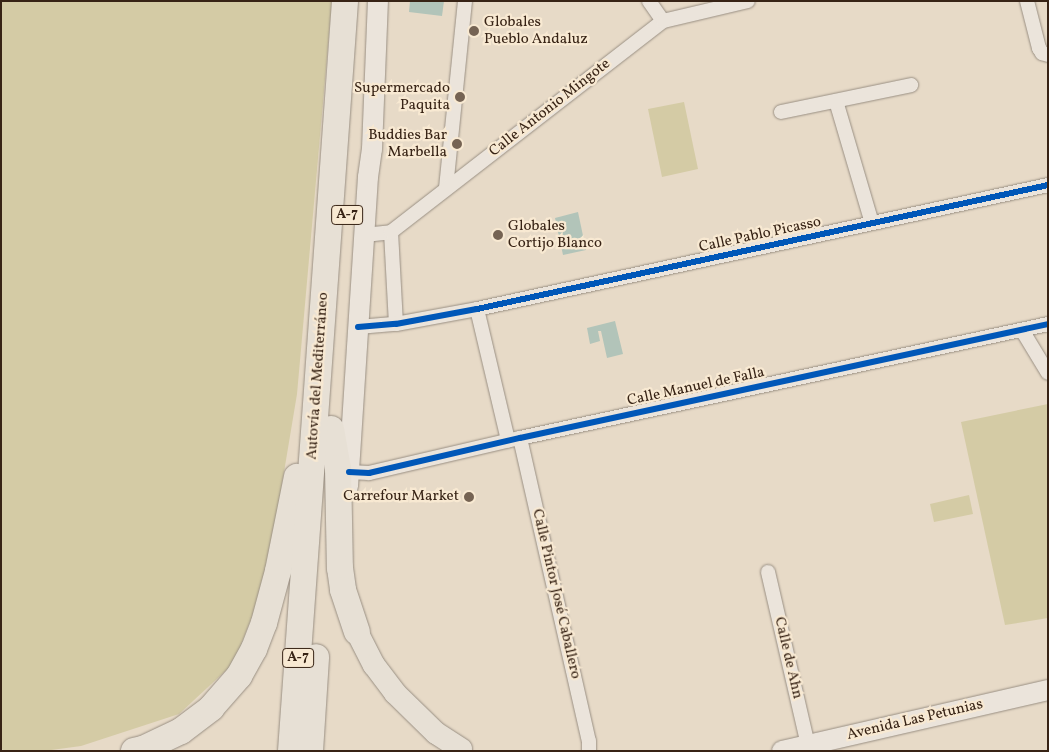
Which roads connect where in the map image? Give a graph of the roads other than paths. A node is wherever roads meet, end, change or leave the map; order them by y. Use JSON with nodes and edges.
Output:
{"nodes":[{"id":1,"x":345,"y":1,"type":"edge"},
{"id":2,"x":362,"y":1,"type":"edge"},
{"id":3,"x":378,"y":1,"type":"edge"},
{"id":4,"x":464,"y":1,"type":"edge"},
{"id":5,"x":649,"y":1,"type":"edge"},
{"id":6,"x":748,"y":1,"type":"edge"},
{"id":7,"x":1027,"y":1,"type":"edge"},
{"id":8,"x":663,"y":21,"type":"junction"},
{"id":9,"x":1046,"y":55,"type":"edge"},
{"id":10,"x":911,"y":85,"type":"dead end"},
{"id":11,"x":836,"y":101,"type":"junction"},
{"id":12,"x":782,"y":112,"type":"dead end"},
{"id":13,"x":1048,"y":185,"type":"edge"},
{"id":14,"x":446,"y":188,"type":"junction"},
{"id":15,"x":872,"y":223,"type":"junction"},
{"id":16,"x":391,"y":232,"type":"junction"},
{"id":17,"x":364,"y":235,"type":"junction"},
{"id":18,"x":477,"y":309,"type":"junction"},
{"id":19,"x":396,"y":324,"type":"junction"},
{"id":20,"x":1048,"y":324,"type":"edge"},
{"id":21,"x":358,"y":327,"type":"junction"},
{"id":22,"x":1022,"y":330,"type":"junction"},
{"id":23,"x":319,"y":356,"type":"junction"},
{"id":24,"x":1048,"y":373,"type":"edge"},
{"id":25,"x":332,"y":429,"type":"junction"},
{"id":26,"x":514,"y":439,"type":"junction"},
{"id":27,"x":349,"y":472,"type":"junction"},
{"id":28,"x":768,"y":572,"type":"dead end"},
{"id":29,"x":357,"y":632,"type":"junction"},
{"id":30,"x":1048,"y":690,"type":"edge"},
{"id":31,"x":302,"y":721,"type":"junction"},
{"id":32,"x":808,"y":745,"type":"junction"},
{"id":33,"x":463,"y":750,"type":"edge"},
{"id":34,"x":134,"y":751,"type":"edge"},
{"id":35,"x":290,"y":751,"type":"edge"},
{"id":36,"x":310,"y":751,"type":"edge"},
{"id":37,"x":589,"y":751,"type":"edge"},
{"id":38,"x":782,"y":751,"type":"edge"}],
"edges":[{"from":1,"to":23,"type":"highway","name":"Autovía del Mediterráneo","number":"A-7"},
{"from":2,"to":25,"type":"highway","name":"Autovía del Mediterráneo","number":"A-7"},
{"from":3,"to":17,"type":"street"},
{"from":4,"to":14,"type":"street"},
{"from":5,"to":8,"type":"street"},
{"from":6,"to":8,"type":"street","name":"Calle Antonio Mingote"},
{"from":7,"to":9,"type":"street"},
{"from":8,"to":14,"type":"street","name":"Calle Antonio Mingote"},
{"from":10,"to":11,"type":"street"},
{"from":11,"to":12,"type":"street"},
{"from":11,"to":15,"type":"street"},
{"from":13,"to":15,"type":"street","name":"Calle Pablo Picasso"},
{"from":14,"to":16,"type":"street","name":"Calle Antonio Mingote"},
{"from":15,"to":18,"type":"street","name":"Calle Pablo Picasso"},
{"from":16,"to":17,"type":"street"},
{"from":16,"to":19,"type":"street"},
{"from":17,"to":21,"type":"street"},
{"from":18,"to":19,"type":"street","name":"Calle Pablo Picasso"},
{"from":18,"to":26,"type":"street","name":"Calle Pintor José Caballero"},
{"from":19,"to":21,"type":"street","name":"Calle Pablo Picasso"},
{"from":20,"to":22,"type":"street","name":"Calle Manuel de Falla"},
{"from":21,"to":27,"type":"street"},
{"from":22,"to":24,"type":"street"},
{"from":22,"to":26,"type":"street","name":"Calle Manuel de Falla"},
{"from":23,"to":31,"type":"highway","name":"Autovía del Mediterráneo","number":"A-7"},
{"from":23,"to":34,"type":"highway"},
{"from":25,"to":29,"type":"highway"},
{"from":25,"to":31,"type":"highway","name":"Autovía del Mediterráneo","number":"A-7"},
{"from":26,"to":27,"type":"street","name":"Calle Manuel de Falla"},
{"from":26,"to":37,"type":"street","name":"Calle Pintor José Caballero"},
{"from":27,"to":29,"type":"street"},
{"from":28,"to":32,"type":"street","name":"Calle de Ahn"},
{"from":29,"to":33,"type":"main road"},
{"from":30,"to":32,"type":"street","name":"Avenida Las Petunias"},
{"from":31,"to":35,"type":"highway","name":"Autovía del Mediterráneo","number":"A-7"},
{"from":31,"to":36,"type":"highway","name":"Autovía del Mediterráneo","number":"A-7"},
{"from":32,"to":38,"type":"street","name":"Avenida Las Petunias"}]}
